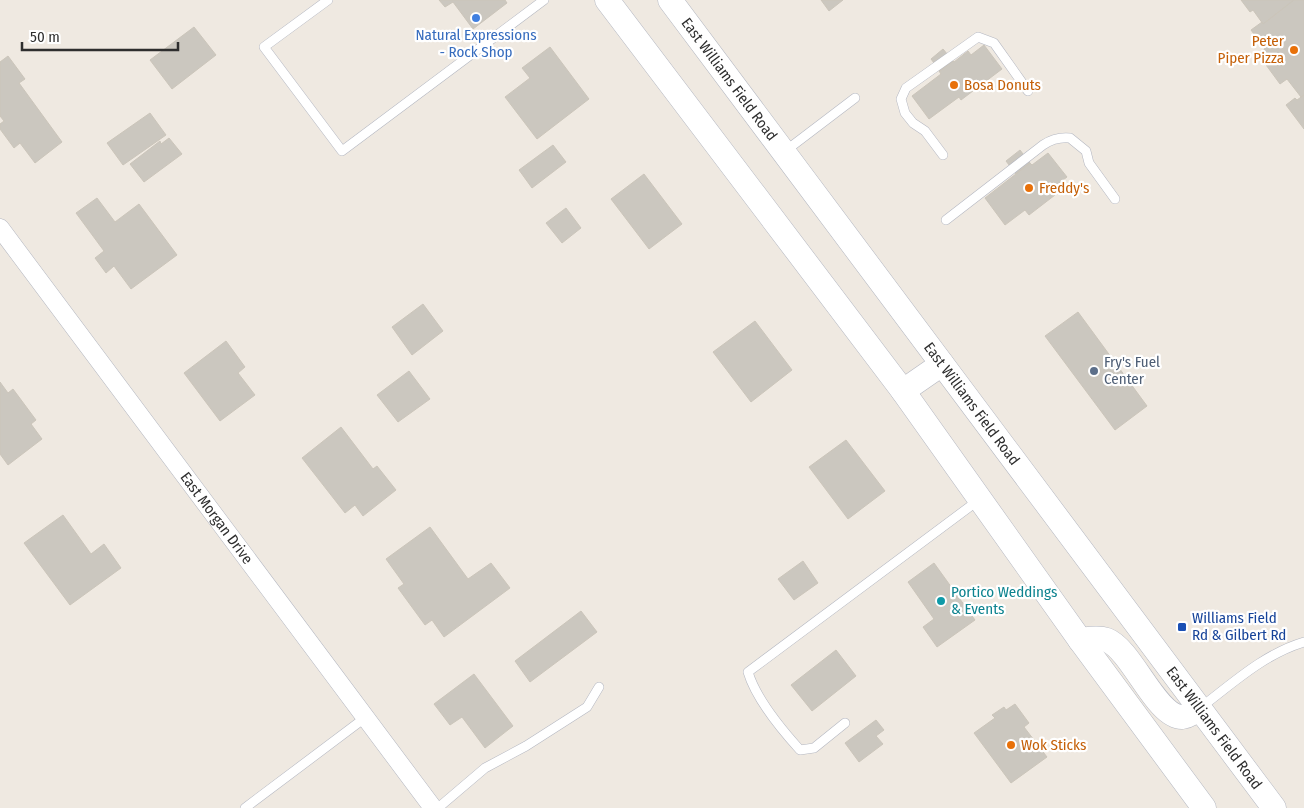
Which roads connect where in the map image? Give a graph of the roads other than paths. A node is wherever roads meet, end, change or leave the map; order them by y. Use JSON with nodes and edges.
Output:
{"nodes":[{"id":1,"x":328,"y":0,"type":"edge"},
{"id":2,"x":544,"y":0,"type":"edge"},
{"id":3,"x":607,"y":0,"type":"edge"},
{"id":4,"x":670,"y":0,"type":"edge"},
{"id":5,"x":1028,"y":91,"type":"dead end"},
{"id":6,"x":855,"y":98,"type":"dead end"},
{"id":7,"x":784,"y":152,"type":"junction"},
{"id":8,"x":942,"y":156,"type":"dead end"},
{"id":9,"x":1115,"y":199,"type":"dead end"},
{"id":10,"x":946,"y":220,"type":"dead end"},
{"id":11,"x":0,"y":228,"type":"edge"},
{"id":12,"x":942,"y":364,"type":"junction"},
{"id":13,"x":903,"y":391,"type":"junction"},
{"id":14,"x":980,"y":499,"type":"junction"},
{"id":15,"x":1080,"y":640,"type":"junction"},
{"id":16,"x":1304,"y":642,"type":"edge"},
{"id":17,"x":599,"y":687,"type":"dead end"},
{"id":18,"x":1199,"y":708,"type":"junction"},
{"id":19,"x":366,"y":718,"type":"junction"},
{"id":20,"x":845,"y":723,"type":"dead end"},
{"id":21,"x":245,"y":808,"type":"edge"},
{"id":22,"x":433,"y":808,"type":"edge"},
{"id":23,"x":438,"y":808,"type":"edge"},
{"id":24,"x":1204,"y":808,"type":"edge"},
{"id":25,"x":1274,"y":808,"type":"edge"}],
"edges":[{"from":1,"to":2,"type":"lane"},
{"from":3,"to":13,"type":"main road"},
{"from":4,"to":7,"type":"main road","name":"East Williams Field Road"},
{"from":5,"to":8,"type":"lane"},
{"from":6,"to":7,"type":"lane"},
{"from":7,"to":12,"type":"main road","name":"East Williams Field Road"},
{"from":9,"to":10,"type":"lane"},
{"from":11,"to":19,"type":"street","name":"East Morgan Drive"},
{"from":12,"to":13,"type":"main road"},
{"from":12,"to":18,"type":"main road","name":"East Williams Field Road"},
{"from":13,"to":14,"type":"main road"},
{"from":14,"to":15,"type":"main road"},
{"from":14,"to":20,"type":"lane"},
{"from":15,"to":18,"type":"main road"},
{"from":15,"to":24,"type":"main road"},
{"from":16,"to":18,"type":"lane"},
{"from":17,"to":23,"type":"lane"},
{"from":18,"to":25,"type":"main road","name":"East Williams Field Road"},
{"from":19,"to":21,"type":"lane"},
{"from":19,"to":22,"type":"street","name":"East Morgan Drive"}]}
